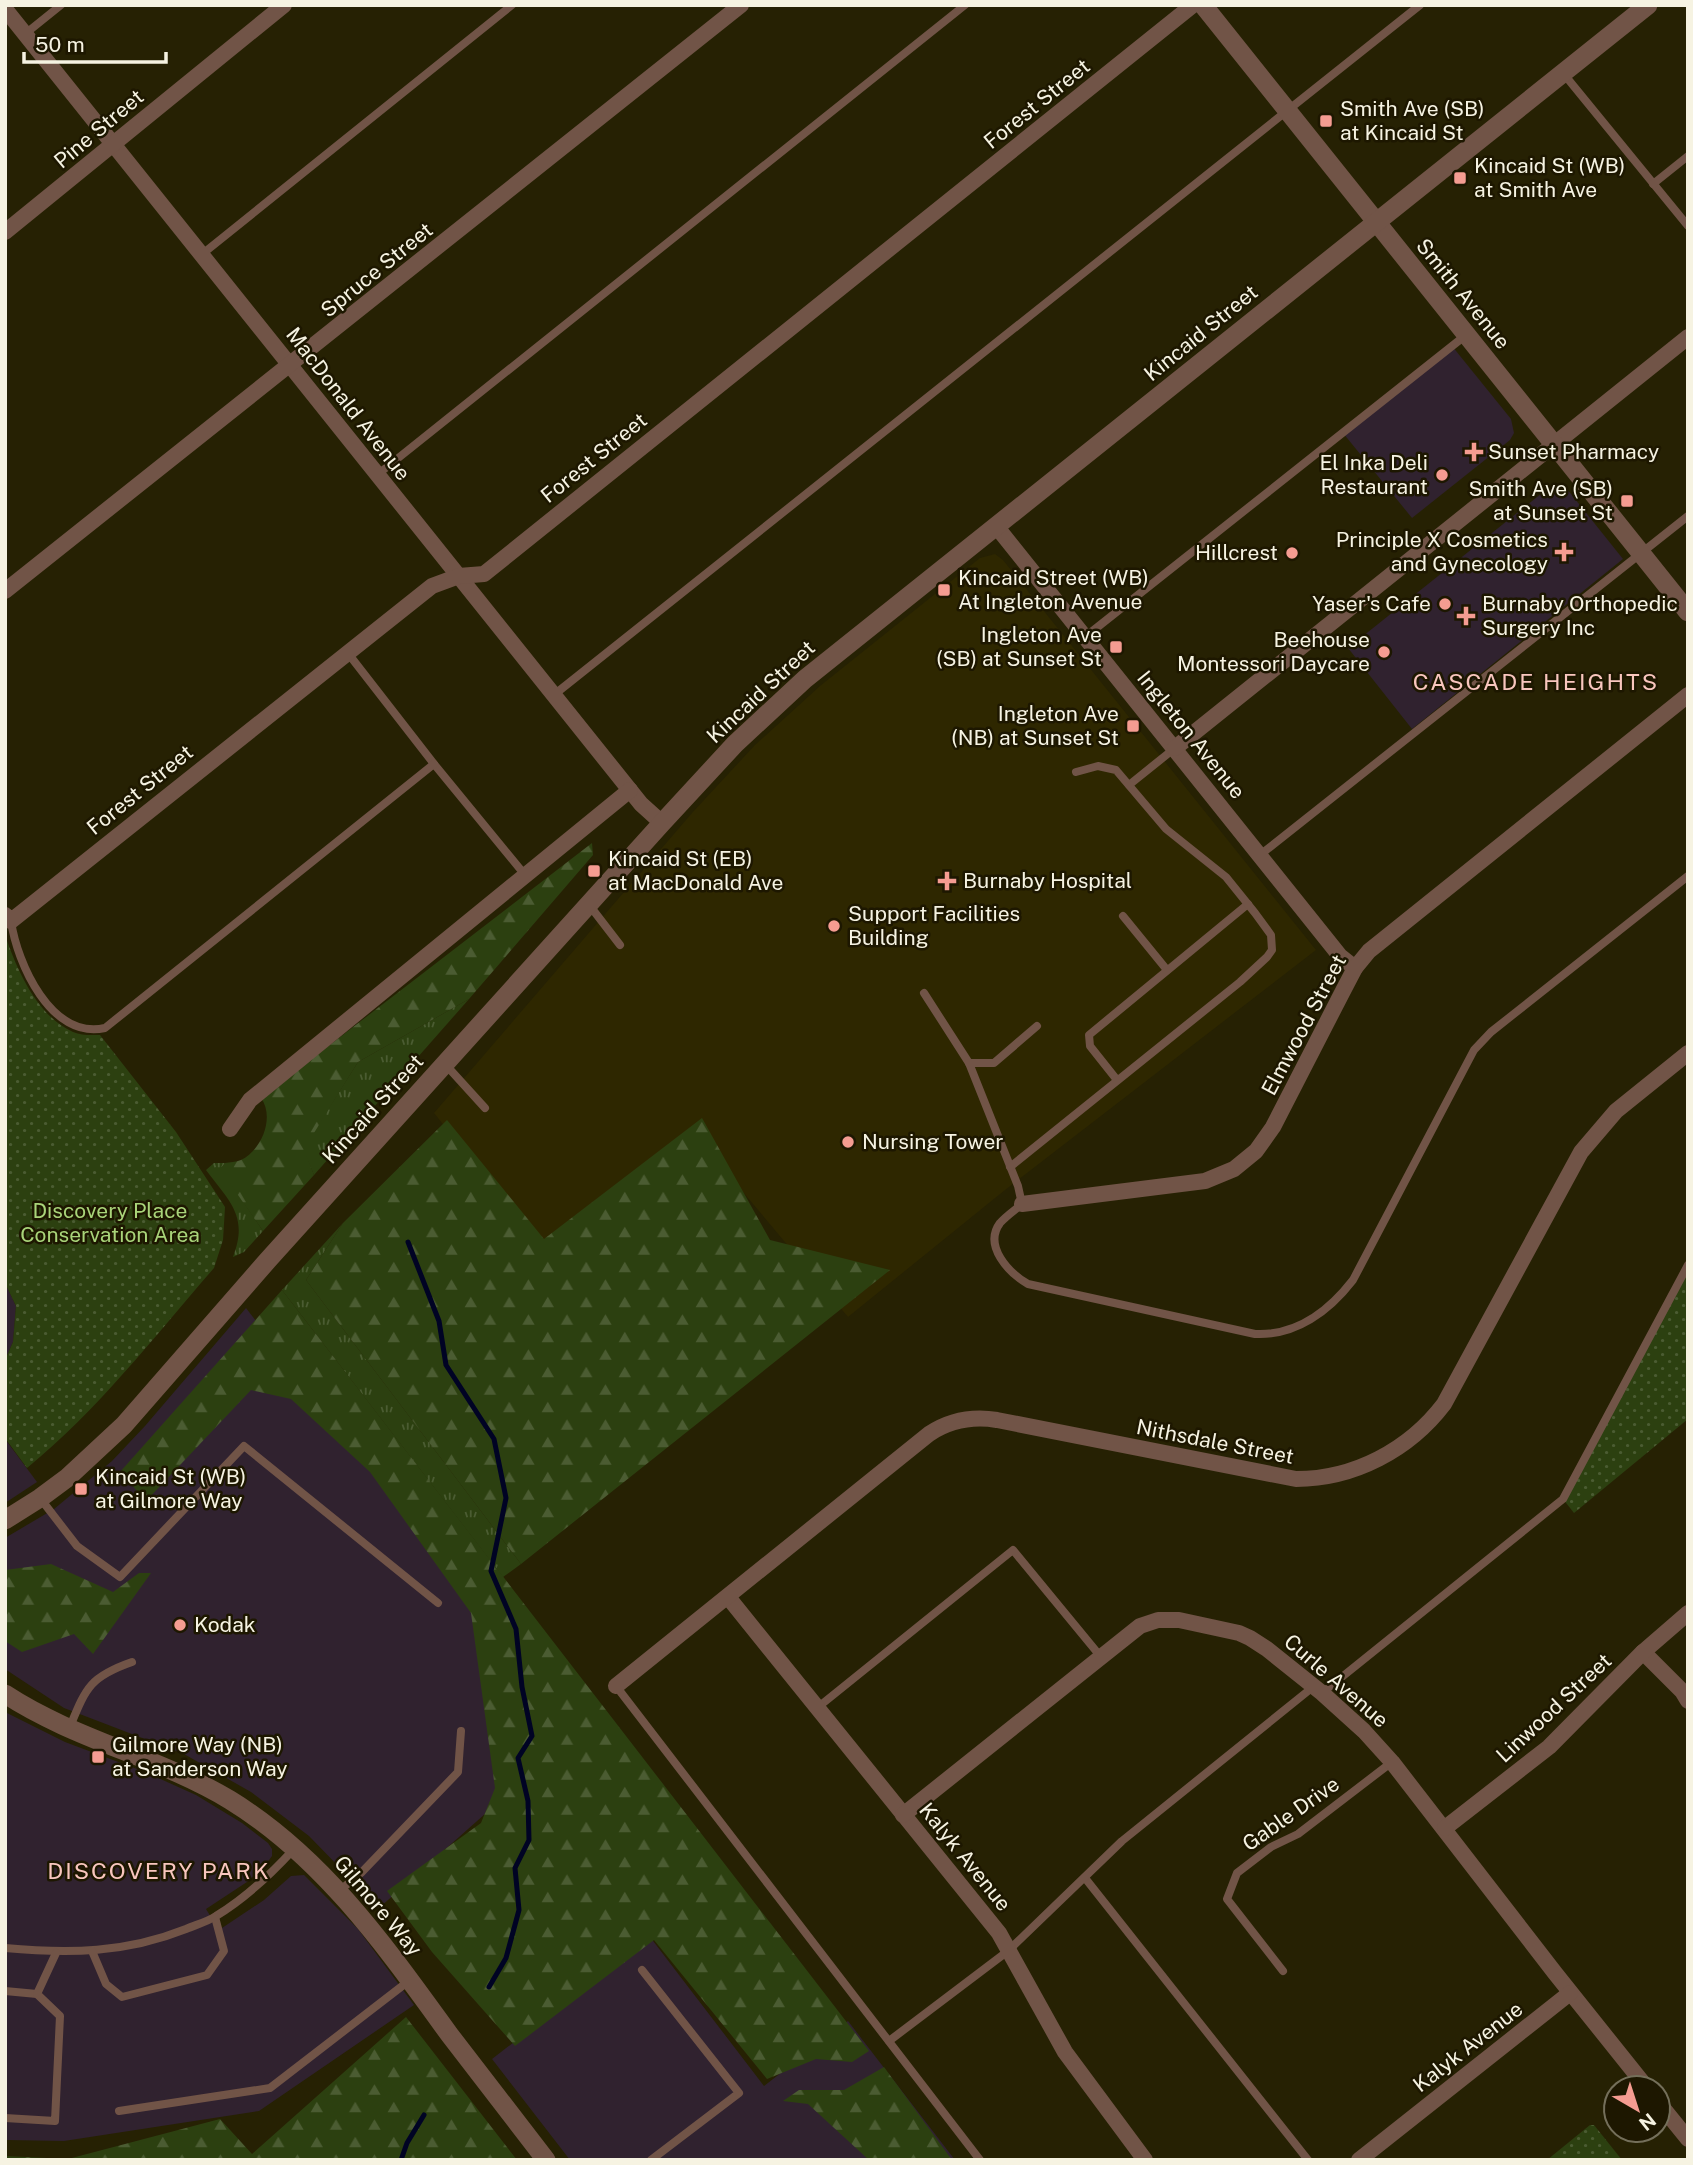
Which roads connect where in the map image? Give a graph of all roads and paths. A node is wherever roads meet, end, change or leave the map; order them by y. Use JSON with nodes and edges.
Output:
{"nodes":[{"id":1,"x":61,"y":5,"type":"edge"},
{"id":2,"x":284,"y":5,"type":"edge"},
{"id":3,"x":512,"y":5,"type":"edge"},
{"id":4,"x":740,"y":5,"type":"edge"},
{"id":5,"x":965,"y":5,"type":"edge"},
{"id":6,"x":1193,"y":5,"type":"edge"},
{"id":7,"x":1203,"y":5,"type":"edge"},
{"id":8,"x":1420,"y":5,"type":"edge"},
{"id":9,"x":1648,"y":5,"type":"edge"},
{"id":10,"x":5,"y":9,"type":"edge"},
{"id":11,"x":25,"y":34,"type":"junction"},
{"id":12,"x":1563,"y":73,"type":"junction"},
{"id":13,"x":1288,"y":112,"type":"junction"},
{"id":14,"x":113,"y":144,"type":"junction"},
{"id":15,"x":1688,"y":156,"type":"edge"},
{"id":16,"x":1653,"y":184,"type":"junction"},
{"id":17,"x":1377,"y":222,"type":"junction"},
{"id":18,"x":1688,"y":226,"type":"edge"},
{"id":19,"x":5,"y":232,"type":"edge"},
{"id":20,"x":201,"y":255,"type":"junction"},
{"id":21,"x":1466,"y":335,"type":"junction"},
{"id":22,"x":1688,"y":337,"type":"edge"},
{"id":23,"x":290,"y":365,"type":"junction"},
{"id":24,"x":1554,"y":444,"type":"junction"},
{"id":25,"x":377,"y":475,"type":"junction"},
{"id":26,"x":1688,"y":516,"type":"edge"},
{"id":27,"x":996,"y":526,"type":"junction"},
{"id":28,"x":1642,"y":553,"type":"junction"},
{"id":29,"x":459,"y":576,"type":"junction"},
{"id":30,"x":5,"y":591,"type":"edge"},
{"id":31,"x":1688,"y":612,"type":"edge"},
{"id":32,"x":1085,"y":637,"type":"junction"},
{"id":33,"x":347,"y":652,"type":"junction"},
{"id":34,"x":555,"y":694,"type":"junction"},
{"id":35,"x":1688,"y":695,"type":"edge"},
{"id":36,"x":1175,"y":748,"type":"junction"},
{"id":37,"x":434,"y":765,"type":"junction"},
{"id":38,"x":1076,"y":772,"type":"dead end"},
{"id":39,"x":1129,"y":785,"type":"junction"},
{"id":40,"x":630,"y":790,"type":"junction"},
{"id":41,"x":662,"y":823,"type":"junction"},
{"id":42,"x":1260,"y":855,"type":"junction"},
{"id":43,"x":525,"y":875,"type":"junction"},
{"id":44,"x":1688,"y":876,"type":"edge"},
{"id":45,"x":588,"y":904,"type":"junction"},
{"id":46,"x":1248,"y":904,"type":"junction"},
{"id":47,"x":1123,"y":916,"type":"dead end"},
{"id":48,"x":8,"y":918,"type":"edge"},
{"id":49,"x":620,"y":945,"type":"dead end"},
{"id":50,"x":1355,"y":968,"type":"junction"},
{"id":51,"x":1167,"y":970,"type":"junction"},
{"id":52,"x":924,"y":992,"type":"dead end"},
{"id":53,"x":1037,"y":1026,"type":"dead end"},
{"id":54,"x":1688,"y":1053,"type":"edge"},
{"id":55,"x":445,"y":1063,"type":"junction"},
{"id":56,"x":969,"y":1063,"type":"junction"},
{"id":57,"x":1116,"y":1080,"type":"junction"},
{"id":58,"x":485,"y":1108,"type":"dead end"},
{"id":59,"x":230,"y":1129,"type":"dead end"},
{"id":60,"x":1010,"y":1167,"type":"junction"},
{"id":61,"x":1022,"y":1204,"type":"junction"},
{"id":62,"x":1688,"y":1265,"type":"edge"},
{"id":63,"x":40,"y":1498,"type":"junction"},
{"id":64,"x":5,"y":1520,"type":"edge"},
{"id":65,"x":728,"y":1597,"type":"junction"},
{"id":66,"x":438,"y":1604,"type":"dead end"},
{"id":67,"x":1688,"y":1613,"type":"edge"},
{"id":68,"x":1643,"y":1652,"type":"junction"},
{"id":69,"x":1101,"y":1657,"type":"junction"},
{"id":70,"x":132,"y":1662,"type":"dead end"},
{"id":71,"x":616,"y":1686,"type":"joint"},
{"id":72,"x":1317,"y":1690,"type":"junction"},
{"id":73,"x":5,"y":1694,"type":"edge"},
{"id":74,"x":1688,"y":1701,"type":"edge"},
{"id":75,"x":817,"y":1708,"type":"junction"},
{"id":76,"x":69,"y":1729,"type":"junction"},
{"id":77,"x":461,"y":1731,"type":"dead end"},
{"id":78,"x":1392,"y":1762,"type":"junction"},
{"id":79,"x":904,"y":1815,"type":"junction"},
{"id":80,"x":1445,"y":1828,"type":"junction"},
{"id":81,"x":294,"y":1849,"type":"junction"},
{"id":82,"x":1086,"y":1878,"type":"junction"},
{"id":83,"x":340,"y":1891,"type":"junction"},
{"id":84,"x":215,"y":1917,"type":"junction"},
{"id":85,"x":5,"y":1948,"type":"edge"},
{"id":86,"x":92,"y":1951,"type":"junction"},
{"id":87,"x":1008,"y":1951,"type":"junction"},
{"id":88,"x":56,"y":1953,"type":"junction"},
{"id":89,"x":642,"y":1970,"type":"dead end"},
{"id":90,"x":1283,"y":1971,"type":"dead end"},
{"id":91,"x":410,"y":1980,"type":"junction"},
{"id":92,"x":5,"y":1991,"type":"edge"},
{"id":93,"x":1570,"y":1993,"type":"junction"},
{"id":94,"x":37,"y":1994,"type":"junction"},
{"id":95,"x":889,"y":2041,"type":"junction"},
{"id":96,"x":1636,"y":2074,"type":"edge"},
{"id":97,"x":119,"y":2110,"type":"dead end"},
{"id":98,"x":5,"y":2118,"type":"edge"},
{"id":99,"x":1672,"y":2119,"type":"edge"},
{"id":100,"x":1688,"y":2139,"type":"edge"},
{"id":101,"x":546,"y":2160,"type":"edge"},
{"id":102,"x":651,"y":2160,"type":"edge"},
{"id":103,"x":980,"y":2160,"type":"edge"},
{"id":104,"x":1145,"y":2160,"type":"edge"},
{"id":105,"x":1307,"y":2160,"type":"edge"},
{"id":106,"x":1359,"y":2160,"type":"edge"}],
"edges":[{"from":1,"to":11,"type":"lane"},
{"from":2,"to":14,"type":"street","name":"Pine Street"},
{"from":3,"to":20,"type":"lane"},
{"from":4,"to":23,"type":"street","name":"Spruce Street"},
{"from":5,"to":25,"type":"lane"},
{"from":6,"to":29,"type":"street","name":"Forest Street"},
{"from":7,"to":13,"type":"street","name":"Smith Avenue"},
{"from":8,"to":13,"type":"lane"},
{"from":9,"to":12,"type":"street","name":"Kincaid Street"},
{"from":10,"to":11,"type":"street","name":"MacDonald Avenue"},
{"from":11,"to":14,"type":"street","name":"MacDonald Avenue"},
{"from":12,"to":16,"type":"lane"},
{"from":12,"to":17,"type":"street","name":"Kincaid Street"},
{"from":13,"to":17,"type":"street","name":"Smith Avenue"},
{"from":13,"to":34,"type":"lane"},
{"from":14,"to":19,"type":"street","name":"Pine Street"},
{"from":14,"to":20,"type":"street","name":"MacDonald Avenue"},
{"from":15,"to":16,"type":"lane"},
{"from":16,"to":18,"type":"lane"},
{"from":17,"to":21,"type":"street","name":"Smith Avenue"},
{"from":17,"to":27,"type":"street","name":"Kincaid Street"},
{"from":20,"to":23,"type":"street","name":"MacDonald Avenue"},
{"from":21,"to":24,"type":"street","name":"Smith Avenue"},
{"from":21,"to":32,"type":"lane"},
{"from":22,"to":24,"type":"street"},
{"from":23,"to":25,"type":"street","name":"MacDonald Avenue"},
{"from":23,"to":30,"type":"street","name":"Spruce Street"},
{"from":24,"to":28,"type":"street","name":"Smith Avenue"},
{"from":24,"to":36,"type":"street"},
{"from":25,"to":29,"type":"street","name":"MacDonald Avenue"},
{"from":26,"to":28,"type":"lane"},
{"from":27,"to":32,"type":"street","name":"Ingleton Avenue"},
{"from":27,"to":41,"type":"street","name":"Kincaid Street"},
{"from":28,"to":31,"type":"street","name":"Smith Avenue"},
{"from":28,"to":42,"type":"lane"},
{"from":29,"to":33,"type":"street","name":"Forest Street"},
{"from":29,"to":34,"type":"street","name":"MacDonald Avenue"},
{"from":32,"to":36,"type":"street","name":"Ingleton Avenue"},
{"from":33,"to":37,"type":"lane"},
{"from":33,"to":48,"type":"street","name":"Forest Street"},
{"from":34,"to":40,"type":"street","name":"MacDonald Avenue"},
{"from":35,"to":50,"type":"street","name":"Elmwood Street"},
{"from":36,"to":39,"type":"lane"},
{"from":36,"to":42,"type":"street","name":"Ingleton Avenue"},
{"from":37,"to":43,"type":"lane"},
{"from":37,"to":48,"type":"lane"},
{"from":38,"to":39,"type":"lane"},
{"from":39,"to":46,"type":"lane"},
{"from":40,"to":41,"type":"street","name":"MacDonald Avenue"},
{"from":40,"to":43,"type":"street"},
{"from":41,"to":45,"type":"street","name":"Kincaid Street"},
{"from":42,"to":50,"type":"street","name":"Ingleton Avenue"},
{"from":43,"to":59,"type":"street"},
{"from":44,"to":61,"type":"lane"},
{"from":45,"to":49,"type":"lane"},
{"from":45,"to":55,"type":"street","name":"Kincaid Street"},
{"from":46,"to":51,"type":"lane"},
{"from":46,"to":57,"type":"lane"},
{"from":47,"to":51,"type":"lane"},
{"from":50,"to":61,"type":"street","name":"Elmwood Street"},
{"from":51,"to":57,"type":"lane"},
{"from":52,"to":56,"type":"lane"},
{"from":53,"to":56,"type":"lane"},
{"from":54,"to":65,"type":"street","name":"Nithsdale Street"},
{"from":55,"to":58,"type":"lane"},
{"from":55,"to":63,"type":"street","name":"Kincaid Street"},
{"from":56,"to":60,"type":"lane"},
{"from":57,"to":60,"type":"lane"},
{"from":60,"to":61,"type":"lane"},
{"from":62,"to":72,"type":"lane"},
{"from":63,"to":64,"type":"street","name":"Kincaid Street"},
{"from":63,"to":66,"type":"lane"},
{"from":65,"to":71,"type":"street","name":"Nithsdale Street"},
{"from":65,"to":75,"type":"street","name":"Kalyk Avenue"},
{"from":67,"to":68,"type":"street","name":"Linwood Street"},
{"from":68,"to":74,"type":"street"},
{"from":68,"to":80,"type":"street","name":"Linwood Street"},
{"from":69,"to":72,"type":"street","name":"Curle Avenue"},
{"from":69,"to":75,"type":"lane"},
{"from":69,"to":79,"type":"street","name":"Curle Avenue"},
{"from":70,"to":76,"type":"lane"},
{"from":71,"to":95,"type":"lane"},
{"from":72,"to":78,"type":"street","name":"Curle Avenue"},
{"from":72,"to":82,"type":"lane"},
{"from":73,"to":76,"type":"street","name":"Gilmore Way"},
{"from":75,"to":79,"type":"street","name":"Kalyk Avenue"},
{"from":76,"to":81,"type":"street","name":"Gilmore Way"},
{"from":77,"to":83,"type":"lane"},
{"from":78,"to":80,"type":"street","name":"Curle Avenue"},
{"from":78,"to":90,"type":"lane","name":"Gable Drive"},
{"from":79,"to":87,"type":"street","name":"Kalyk Avenue"},
{"from":80,"to":93,"type":"street","name":"Curle Avenue"},
{"from":81,"to":83,"type":"street","name":"Gilmore Way"},
{"from":81,"to":84,"type":"lane"},
{"from":82,"to":87,"type":"lane"},
{"from":82,"to":105,"type":"lane"},
{"from":83,"to":91,"type":"street","name":"Gilmore Way"},
{"from":84,"to":86,"type":"lane"},
{"from":84,"to":86,"type":"lane"},
{"from":85,"to":88,"type":"lane"},
{"from":86,"to":88,"type":"lane"},
{"from":87,"to":95,"type":"lane"},
{"from":87,"to":104,"type":"street","name":"Kalyk Avenue"},
{"from":88,"to":94,"type":"lane"},
{"from":89,"to":102,"type":"lane"},
{"from":91,"to":97,"type":"lane"},
{"from":91,"to":101,"type":"street","name":"Gilmore Way"},
{"from":92,"to":94,"type":"lane"},
{"from":93,"to":96,"type":"street","name":"Curle Avenue"},
{"from":93,"to":106,"type":"street","name":"Kalyk Avenue"},
{"from":94,"to":98,"type":"lane"},
{"from":95,"to":103,"type":"lane"},
{"from":99,"to":100,"type":"street"}]}
